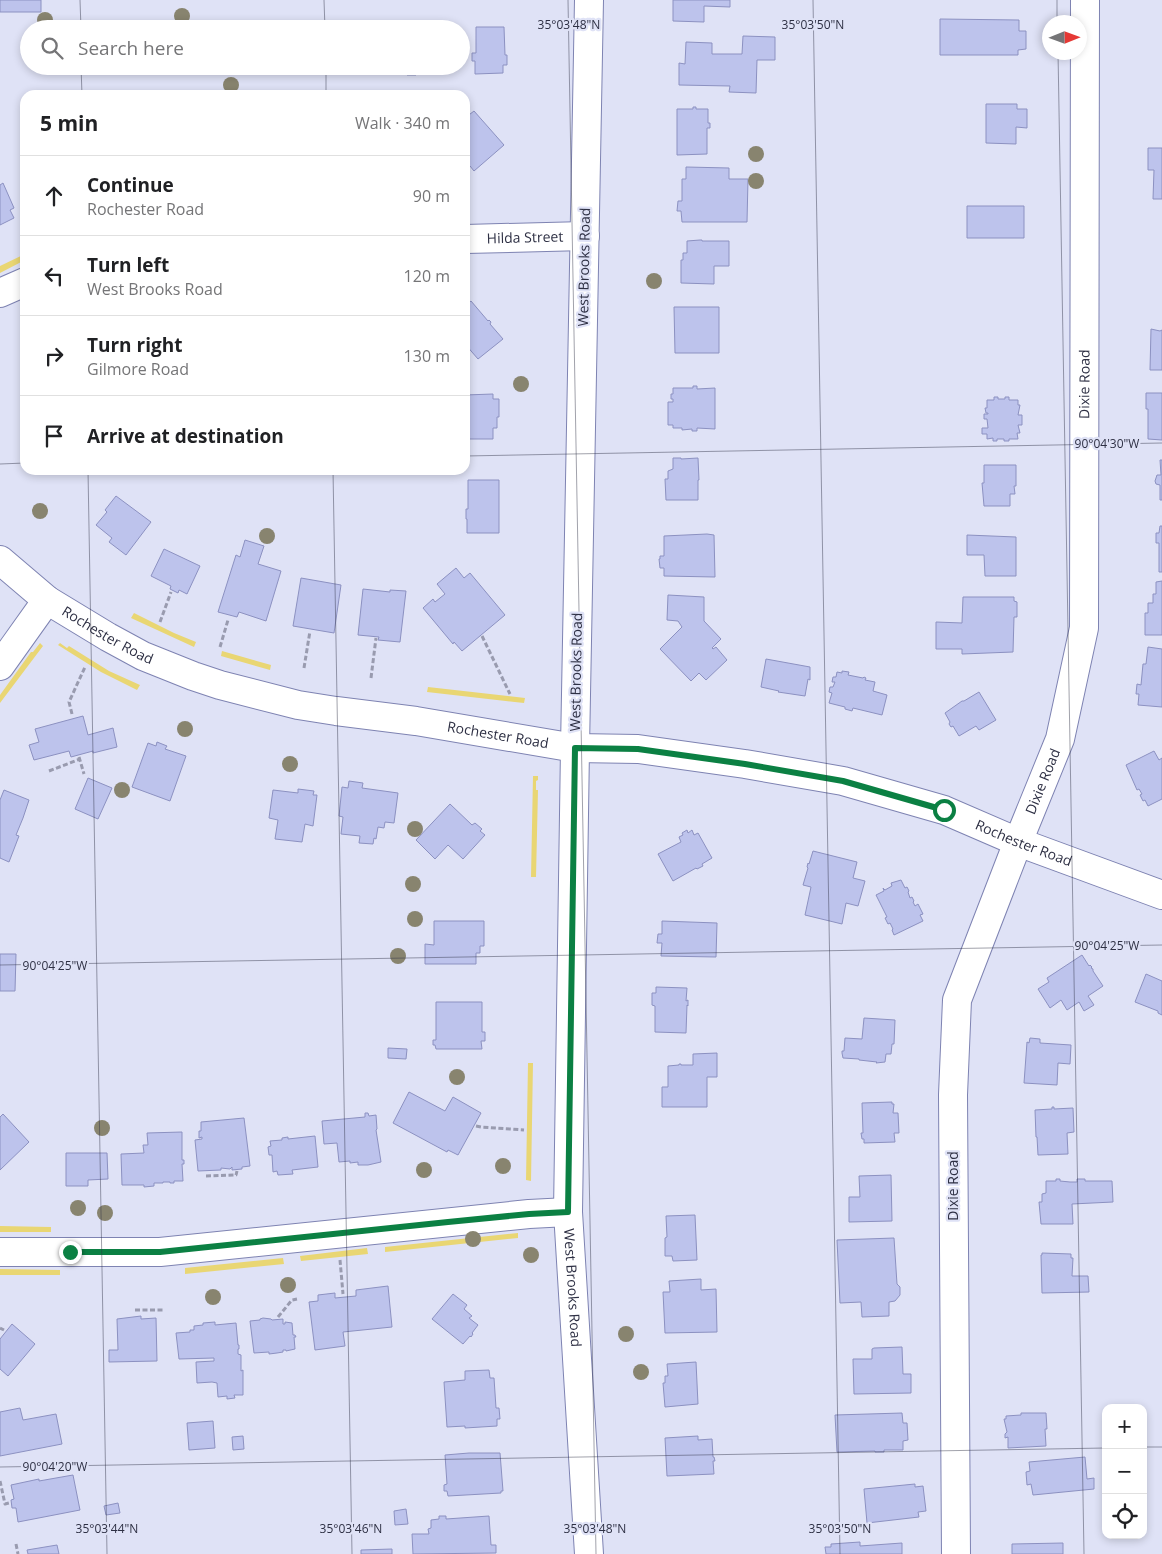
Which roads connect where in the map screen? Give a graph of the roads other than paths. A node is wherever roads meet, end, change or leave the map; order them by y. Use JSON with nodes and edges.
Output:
{"nodes":[{"id":1,"x":589,"y":0,"type":"edge"},
{"id":2,"x":1085,"y":0,"type":"edge"},
{"id":3,"x":585,"y":236,"type":"junction"},
{"id":4,"x":470,"y":240,"type":"edge"},
{"id":5,"x":20,"y":284,"type":"edge"},
{"id":6,"x":0,"y":293,"type":"edge"},
{"id":7,"x":0,"y":560,"type":"edge"},
{"id":8,"x":47,"y":600,"type":"junction"},
{"id":9,"x":0,"y":666,"type":"edge"},
{"id":10,"x":575,"y":748,"type":"junction"},
{"id":11,"x":1018,"y":842,"type":"junction"},
{"id":12,"x":1162,"y":895,"type":"edge"},
{"id":13,"x":568,"y":1212,"type":"junction"},
{"id":14,"x":0,"y":1252,"type":"edge"},
{"id":15,"x":589,"y":1554,"type":"edge"},
{"id":16,"x":956,"y":1554,"type":"edge"}],
"edges":[{"from":1,"to":3,"type":"street","name":"West Brooks Road"},
{"from":2,"to":11,"type":"street","name":"Dixie Road"},
{"from":3,"to":4,"type":"street","name":"Hilda Street"},
{"from":3,"to":10,"type":"street","name":"West Brooks Road"},
{"from":5,"to":6,"type":"street"},
{"from":7,"to":8,"type":"street","name":"Rochester Road"},
{"from":8,"to":9,"type":"street"},
{"from":8,"to":10,"type":"street","name":"Rochester Road"},
{"from":10,"to":11,"type":"street","name":"Rochester Road"},
{"from":10,"to":13,"type":"street","name":"West Brooks Road"},
{"from":11,"to":12,"type":"street","name":"Rochester Road"},
{"from":11,"to":16,"type":"street","name":"Dixie Road"},
{"from":13,"to":14,"type":"street"},
{"from":13,"to":15,"type":"street","name":"West Brooks Road"}]}
